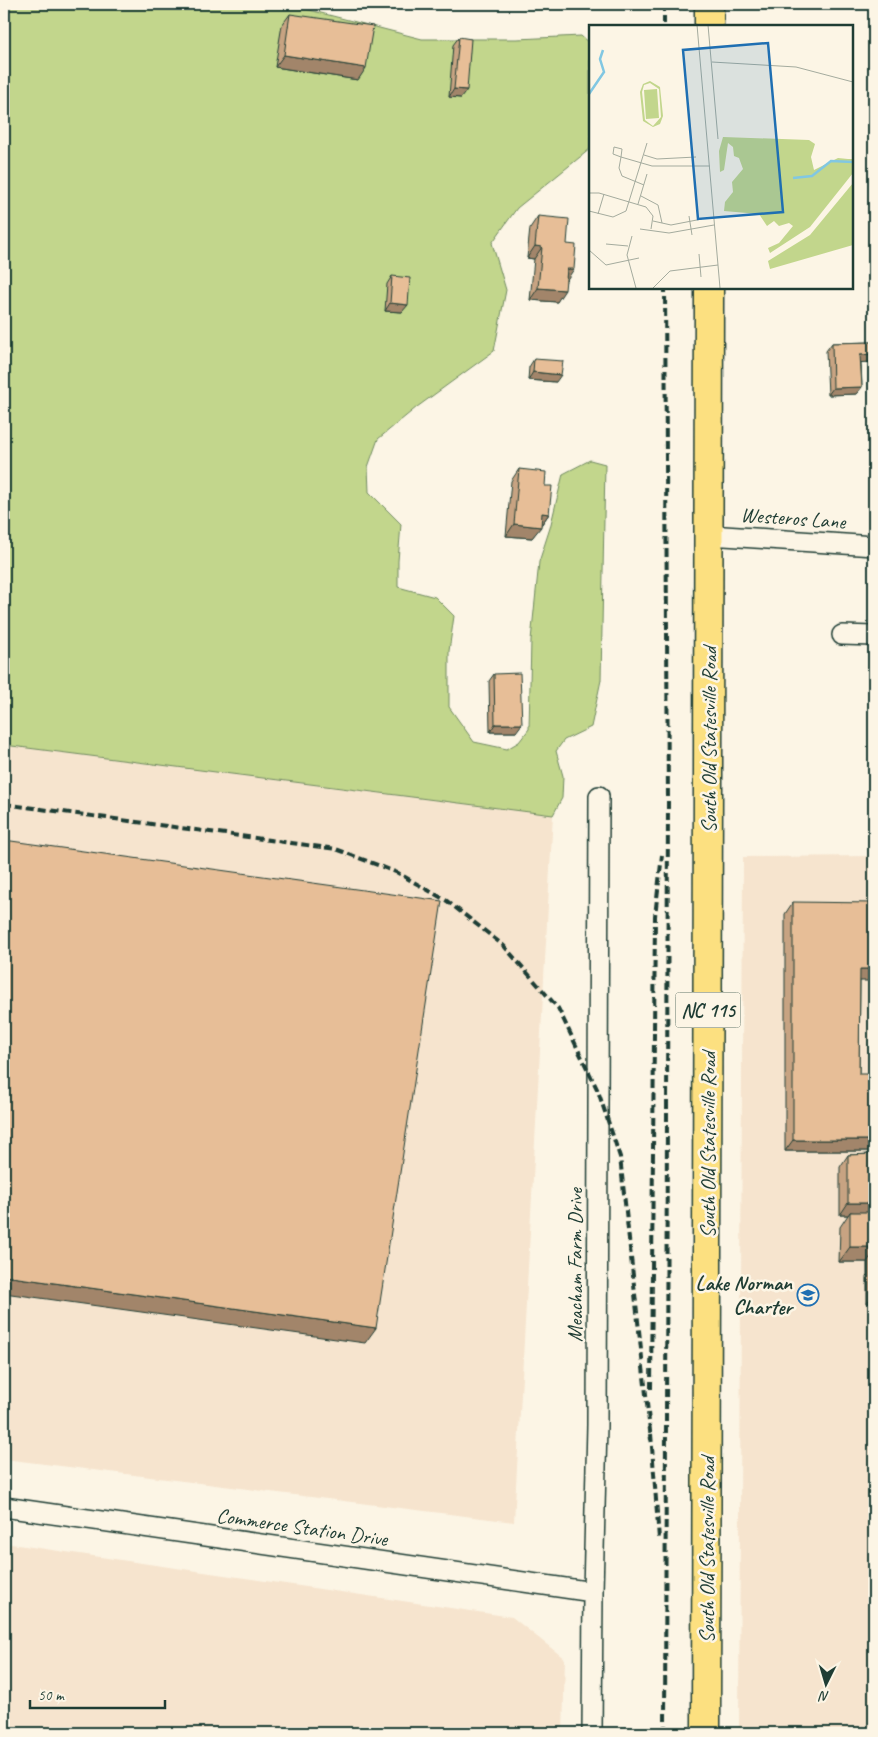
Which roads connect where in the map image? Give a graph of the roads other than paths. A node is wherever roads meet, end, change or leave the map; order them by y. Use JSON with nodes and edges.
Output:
{"nodes":[{"id":1,"x":709,"y":4,"type":"edge"},
{"id":2,"x":709,"y":25,"type":"edge"},
{"id":3,"x":709,"y":289,"type":"edge"},
{"id":4,"x":709,"y":535,"type":"junction"},
{"id":5,"x":874,"y":546,"type":"edge"},
{"id":6,"x":842,"y":635,"type":"dead end"},
{"id":7,"x":874,"y":636,"type":"edge"},
{"id":8,"x":599,"y":796,"type":"dead end"},
{"id":9,"x":4,"y":1507,"type":"edge"},
{"id":10,"x":593,"y":1592,"type":"junction"},
{"id":11,"x":592,"y":1733,"type":"edge"},
{"id":12,"x":706,"y":1733,"type":"edge"}],
"edges":[{"from":1,"to":2,"type":"main road"},
{"from":3,"to":4,"type":"main road","name":"South Old Statesville Road","number":"NC 115"},
{"from":4,"to":5,"type":"street","name":"Westeros Lane"},
{"from":4,"to":12,"type":"main road","name":"South Old Statesville Road","number":"NC 115"},
{"from":6,"to":7,"type":"street"},
{"from":8,"to":10,"type":"street","name":"Meacham Farm Drive"},
{"from":9,"to":10,"type":"street","name":"Commerce Station Drive"},
{"from":10,"to":11,"type":"street","name":"Meacham Farm Drive"}]}
